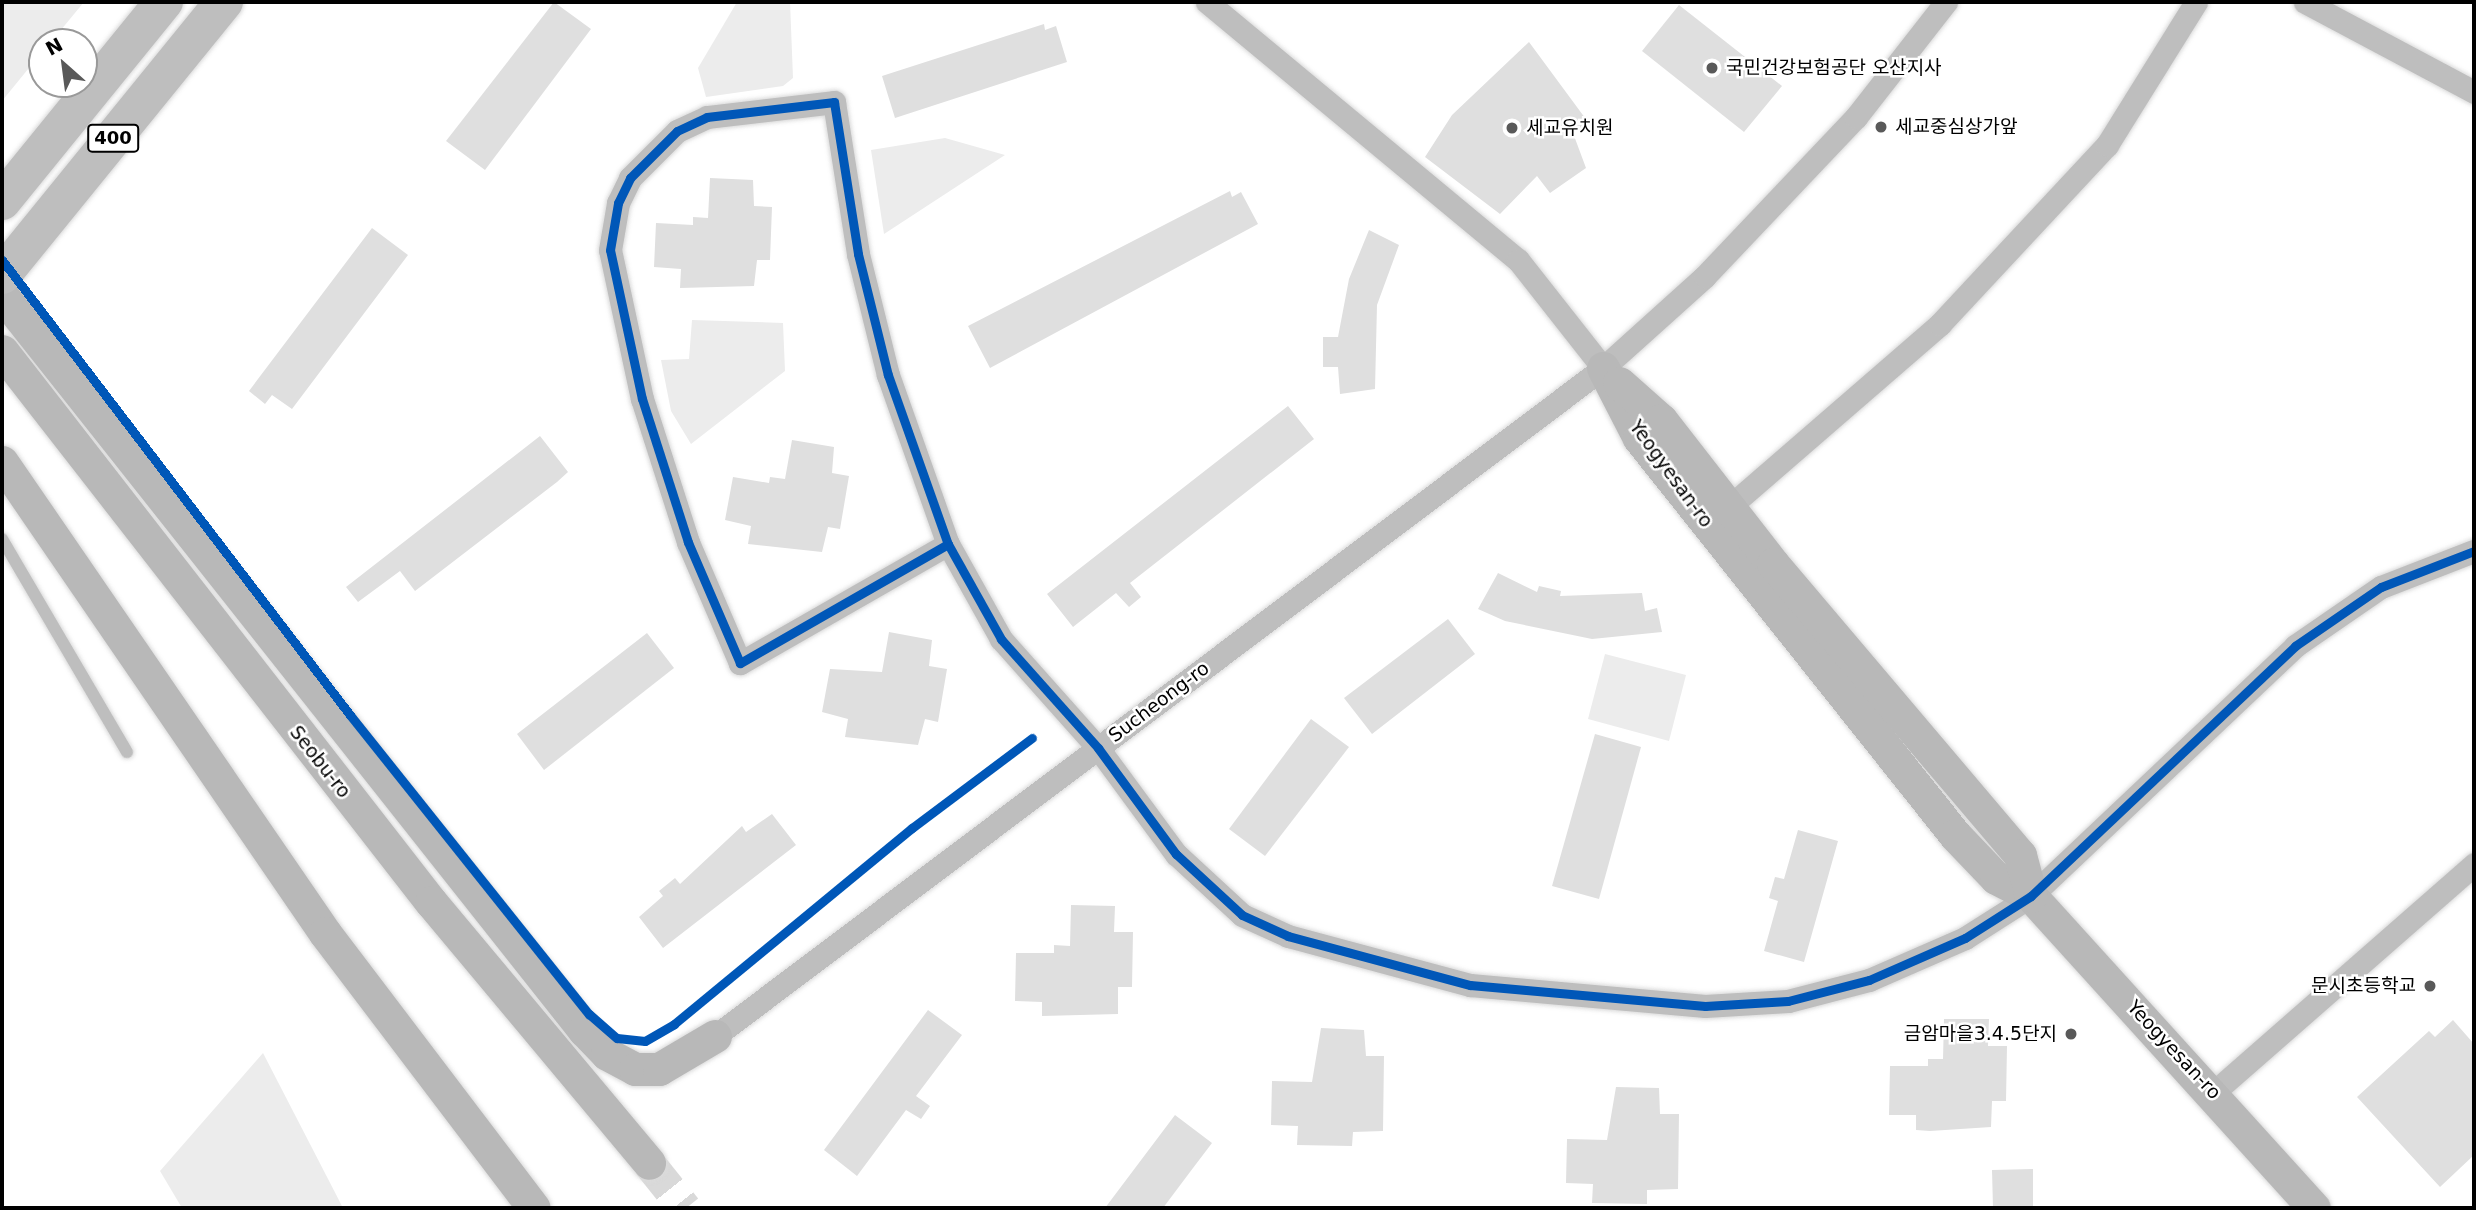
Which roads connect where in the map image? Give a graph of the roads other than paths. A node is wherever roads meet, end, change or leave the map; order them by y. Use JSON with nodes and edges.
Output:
{"nodes":[{"id":1,"x":164,"y":2,"type":"edge"},
{"id":2,"x":225,"y":2,"type":"edge"},
{"id":3,"x":1207,"y":2,"type":"edge"},
{"id":4,"x":1946,"y":2,"type":"edge"},
{"id":5,"x":2196,"y":2,"type":"edge"},
{"id":6,"x":2305,"y":2,"type":"edge"},
{"id":7,"x":2474,"y":92,"type":"edge"},
{"id":8,"x":2,"y":201,"type":"edge"},
{"id":9,"x":34,"y":235,"type":"junction"},
{"id":10,"x":2,"y":275,"type":"edge"},
{"id":11,"x":2,"y":289,"type":"edge"},
{"id":12,"x":2,"y":295,"type":"edge"},
{"id":13,"x":2,"y":351,"type":"edge"},
{"id":14,"x":1603,"y":368,"type":"junction"},
{"id":15,"x":2,"y":462,"type":"edge"},
{"id":16,"x":1729,"y":508,"type":"junction"},
{"id":17,"x":2,"y":539,"type":"edge"},
{"id":18,"x":948,"y":544,"type":"junction"},
{"id":19,"x":2474,"y":551,"type":"edge"},
{"id":20,"x":1098,"y":748,"type":"junction"},
{"id":21,"x":127,"y":752,"type":"dead end"},
{"id":22,"x":2474,"y":864,"type":"edge"},
{"id":23,"x":2031,"y":896,"type":"junction"},
{"id":24,"x":715,"y":1036,"type":"joint"},
{"id":25,"x":2214,"y":1092,"type":"junction"},
{"id":26,"x":649,"y":1163,"type":"tunnel mouth"},
{"id":27,"x":534,"y":1208,"type":"edge"},
{"id":28,"x":2314,"y":1208,"type":"edge"}],
"edges":[{"from":1,"to":8,"type":"highway","number":"400"},
{"from":2,"to":9,"type":"highway","number":"400"},
{"from":3,"to":14,"type":"street"},
{"from":4,"to":14,"type":"street","name":"Sucheong-ro"},
{"from":5,"to":16,"type":"street"},
{"from":6,"to":7,"type":"street"},
{"from":9,"to":10,"type":"highway","number":"400"},
{"from":9,"to":11,"type":"highway","number":"400"},
{"from":12,"to":24,"type":"main road"},
{"from":13,"to":26,"type":"main road","name":"Seobu-ro"},
{"from":14,"to":16,"type":"main road","name":"Yeogyesan-ro"},
{"from":14,"to":20,"type":"street","name":"Sucheong-ro"},
{"from":14,"to":23,"type":"main road","name":"Yeogyesan-ro"},
{"from":15,"to":27,"type":"main road"},
{"from":16,"to":23,"type":"main road","name":"Yeogyesan-ro"},
{"from":17,"to":21,"type":"lane"},
{"from":18,"to":18,"type":"street"},
{"from":18,"to":20,"type":"street"},
{"from":19,"to":23,"type":"street"},
{"from":20,"to":23,"type":"street"},
{"from":20,"to":24,"type":"street","name":"Sucheong-ro"},
{"from":22,"to":25,"type":"street"},
{"from":23,"to":25,"type":"main road","name":"Yeogyesan-ro"},
{"from":25,"to":28,"type":"main road","name":"Yeogyesan-ro"}]}
